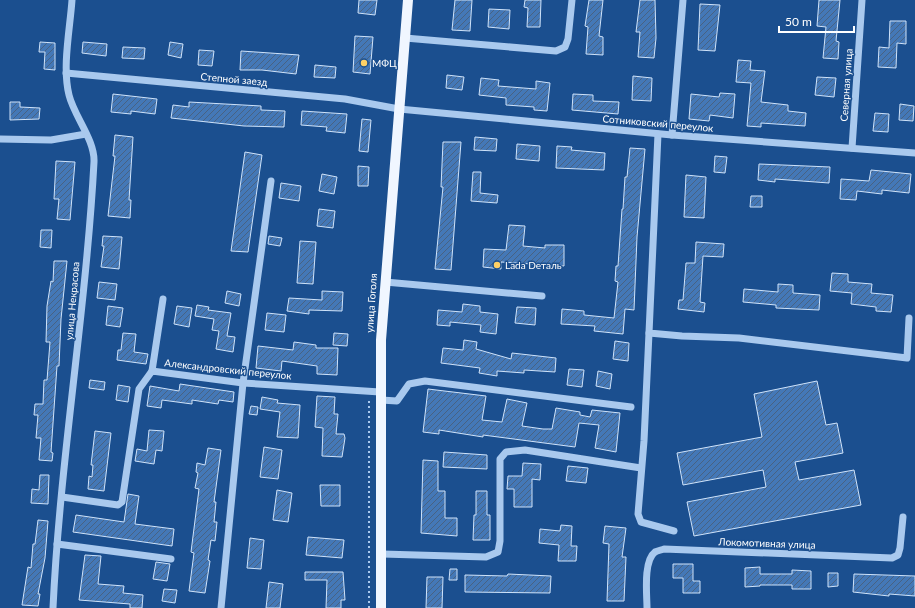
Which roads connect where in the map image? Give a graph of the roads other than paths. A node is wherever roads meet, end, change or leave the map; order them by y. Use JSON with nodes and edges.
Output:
{"nodes":[{"id":1,"x":72,"y":0,"type":"edge"},
{"id":2,"x":408,"y":0,"type":"edge"},
{"id":3,"x":572,"y":0,"type":"edge"},
{"id":4,"x":683,"y":0,"type":"edge"},
{"id":5,"x":862,"y":0,"type":"edge"},
{"id":6,"x":405,"y":38,"type":"junction"},
{"id":7,"x":66,"y":73,"type":"junction"},
{"id":8,"x":399,"y":109,"type":"junction"},
{"id":9,"x":86,"y":134,"type":"junction"},
{"id":10,"x":658,"y":134,"type":"junction"},
{"id":11,"x":672,"y":135,"type":"junction"},
{"id":12,"x":0,"y":139,"type":"edge"},
{"id":13,"x":852,"y":148,"type":"junction"},
{"id":14,"x":915,"y":153,"type":"edge"},
{"id":15,"x":271,"y":181,"type":"dead end"},
{"id":16,"x":385,"y":282,"type":"junction"},
{"id":17,"x":542,"y":296,"type":"dead end"},
{"id":18,"x":163,"y":299,"type":"dead end"},
{"id":19,"x":908,"y":318,"type":"dead end"},
{"id":20,"x":649,"y":333,"type":"junction"},
{"id":21,"x":152,"y":371,"type":"junction"},
{"id":22,"x":243,"y":383,"type":"junction"},
{"id":23,"x":380,"y":396,"type":"junction"},
{"id":24,"x":631,"y":407,"type":"dead end"},
{"id":25,"x":641,"y":468,"type":"junction"},
{"id":26,"x":62,"y":497,"type":"junction"},
{"id":27,"x":903,"y":517,"type":"dead end"},
{"id":28,"x":674,"y":531,"type":"dead end"},
{"id":29,"x":57,"y":544,"type":"junction"},
{"id":30,"x":382,"y":554,"type":"junction"},
{"id":31,"x":171,"y":559,"type":"dead end"},
{"id":32,"x":53,"y":608,"type":"edge"},
{"id":33,"x":222,"y":608,"type":"edge"},
{"id":34,"x":381,"y":608,"type":"edge"},
{"id":35,"x":647,"y":608,"type":"edge"}],
"edges":[{"from":1,"to":7,"type":"street","name":"улица Некрасова"},
{"from":2,"to":6,"type":"main road","name":"улица Гоголя"},
{"from":3,"to":6,"type":"street"},
{"from":4,"to":11,"type":"street"},
{"from":5,"to":13,"type":"street","name":"Северная улица"},
{"from":6,"to":8,"type":"main road","name":"улица Гоголя"},
{"from":7,"to":8,"type":"street","name":"Степной заезд"},
{"from":7,"to":9,"type":"street","name":"улица Некрасова"},
{"from":8,"to":10,"type":"street","name":"Сотниковский переулок"},
{"from":8,"to":16,"type":"main road","name":"улица Гоголя"},
{"from":9,"to":12,"type":"street"},
{"from":9,"to":26,"type":"street","name":"улица Некрасова"},
{"from":10,"to":11,"type":"street","name":"Сотниковский переулок"},
{"from":10,"to":20,"type":"street"},
{"from":11,"to":13,"type":"street","name":"Сотниковский переулок"},
{"from":13,"to":14,"type":"street","name":"Сотниковский переулок"},
{"from":15,"to":22,"type":"street"},
{"from":16,"to":17,"type":"street"},
{"from":16,"to":23,"type":"main road","name":"улица Гоголя"},
{"from":18,"to":21,"type":"street"},
{"from":19,"to":20,"type":"street"},
{"from":20,"to":25,"type":"street"},
{"from":21,"to":22,"type":"street","name":"Александровский переулок"},
{"from":21,"to":26,"type":"street","name":"Александровский переулок"},
{"from":22,"to":23,"type":"street","name":"Александровский переулок"},
{"from":22,"to":33,"type":"street"},
{"from":23,"to":24,"type":"street","name":"Александровский переулок"},
{"from":23,"to":30,"type":"main road","name":"улица Гоголя"},
{"from":25,"to":28,"type":"street"},
{"from":25,"to":30,"type":"street"},
{"from":26,"to":29,"type":"street","name":"улица Некрасова"},
{"from":27,"to":35,"type":"street","name":"Локомотивная улица"},
{"from":29,"to":31,"type":"street"},
{"from":29,"to":32,"type":"street","name":"улица Некрасова"},
{"from":30,"to":34,"type":"main road","name":"улица Гоголя"}]}
